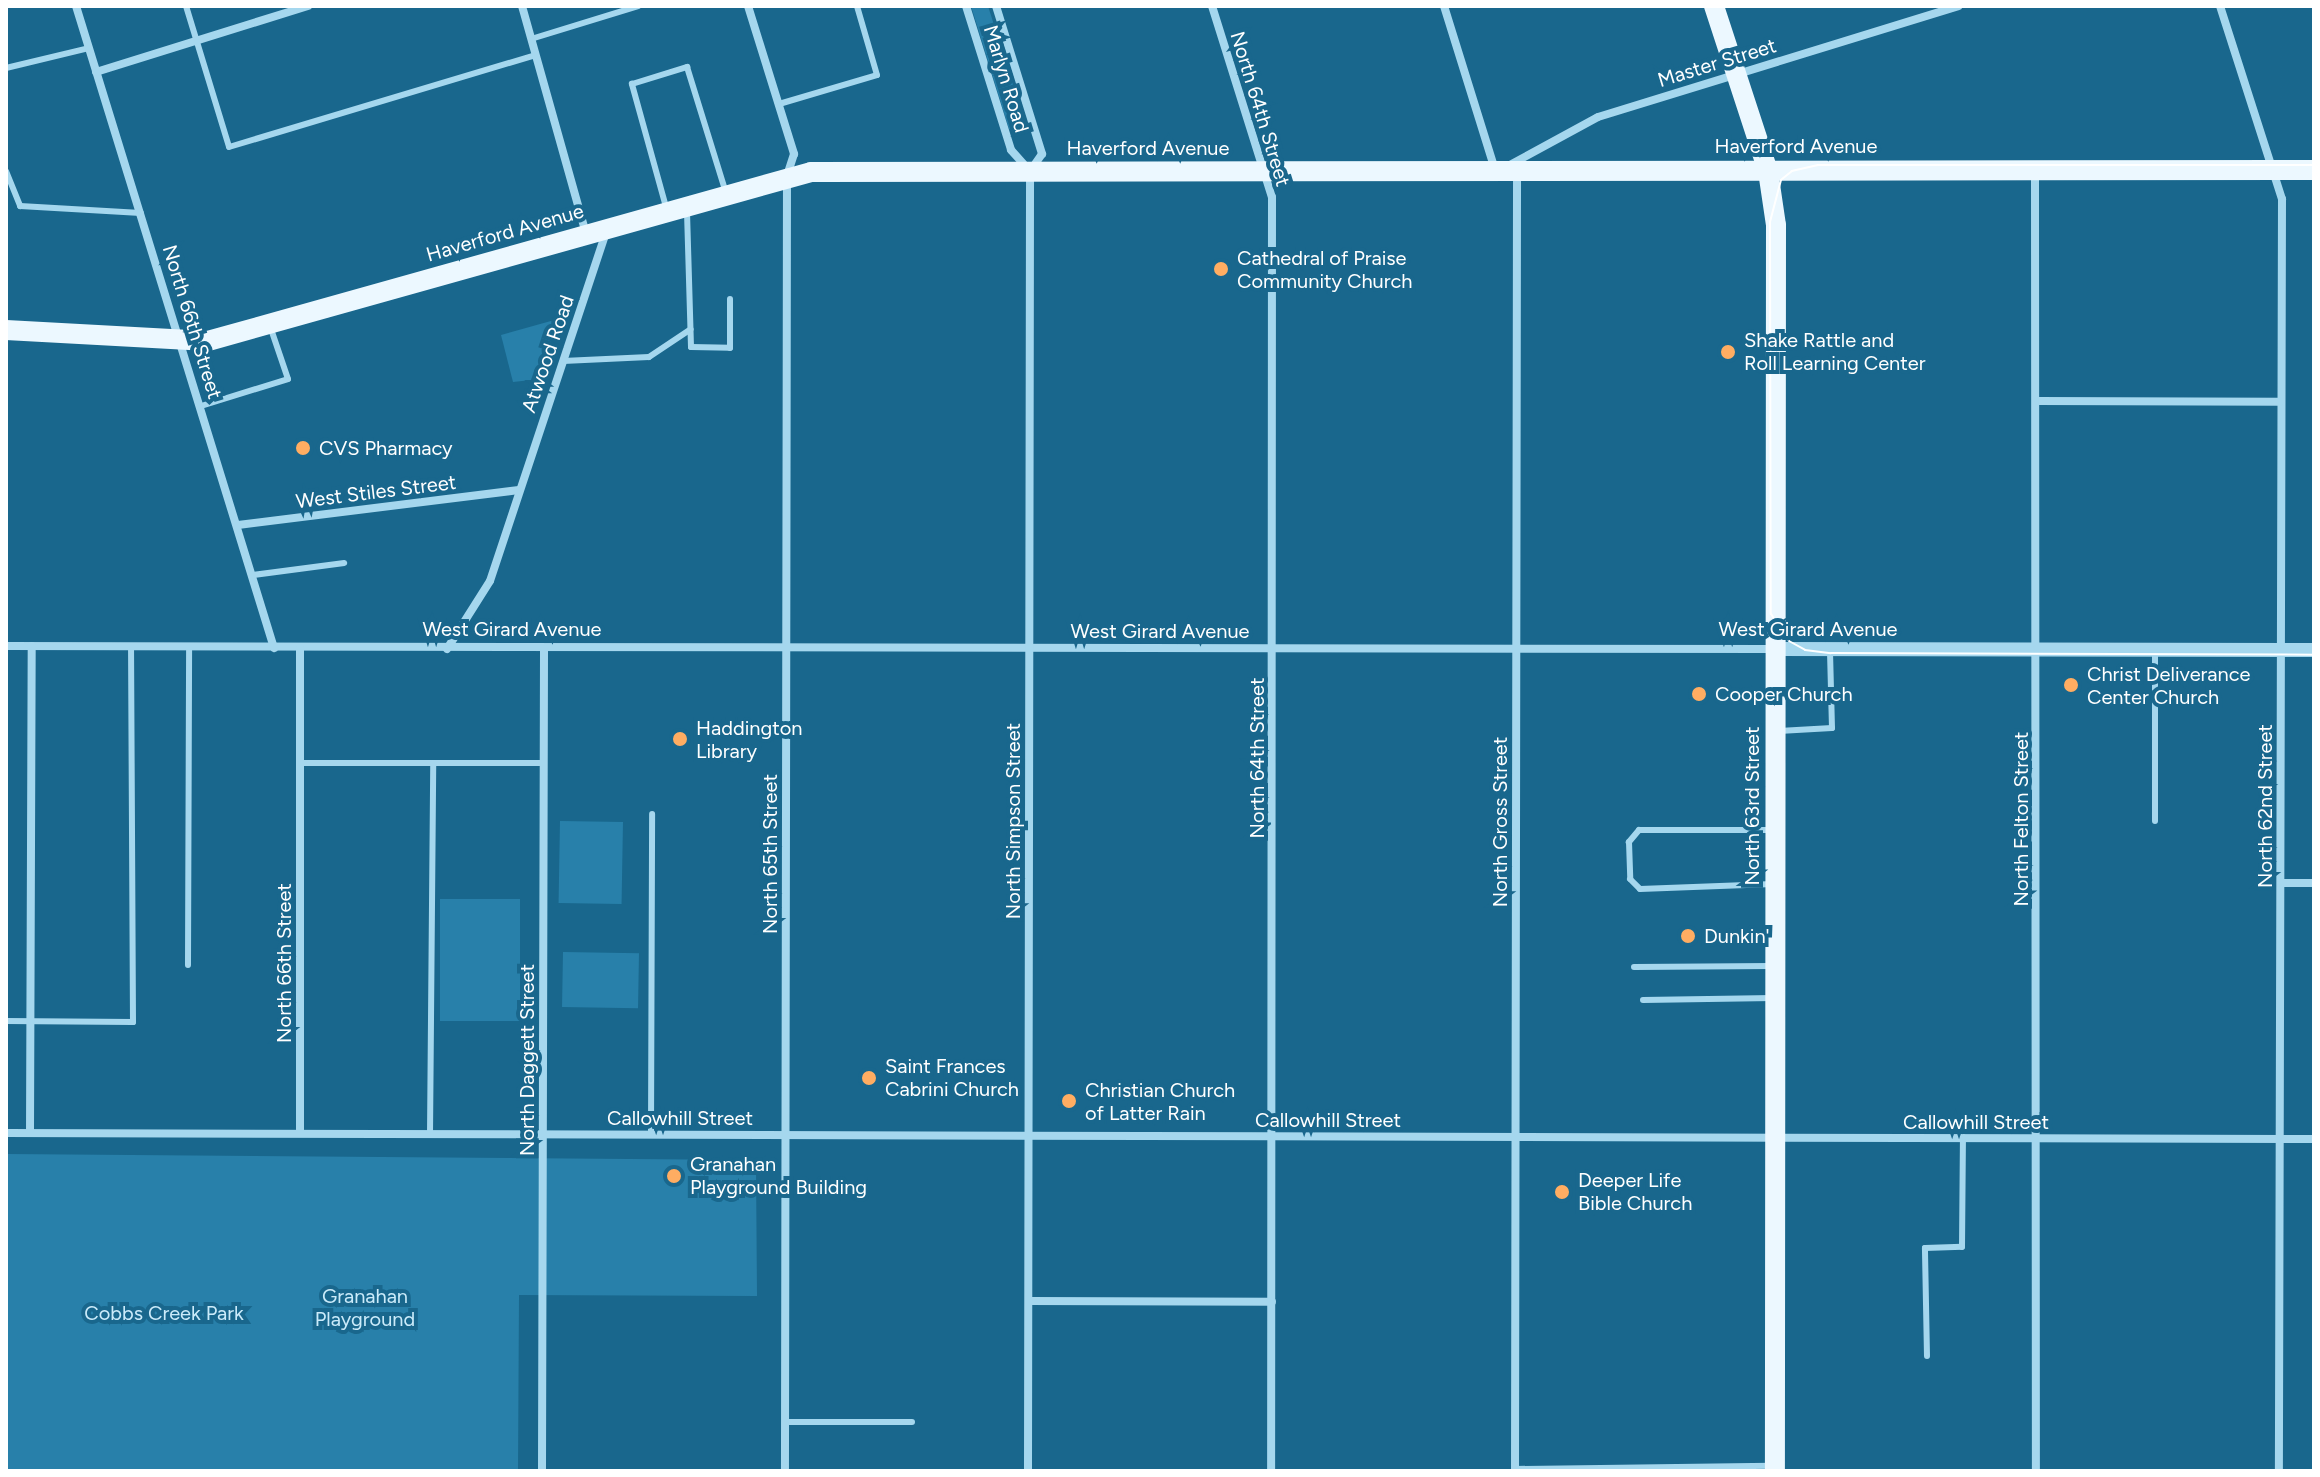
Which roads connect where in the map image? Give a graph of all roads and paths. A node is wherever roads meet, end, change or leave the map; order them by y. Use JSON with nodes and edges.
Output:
{"nodes":[{"id":1,"x":76,"y":6,"type":"edge"},
{"id":2,"x":186,"y":6,"type":"edge"},
{"id":3,"x":522,"y":6,"type":"edge"},
{"id":4,"x":638,"y":6,"type":"edge"},
{"id":5,"x":748,"y":6,"type":"edge"},
{"id":6,"x":857,"y":6,"type":"edge"},
{"id":7,"x":966,"y":6,"type":"edge"},
{"id":8,"x":996,"y":6,"type":"edge"},
{"id":9,"x":1212,"y":6,"type":"edge"},
{"id":10,"x":1444,"y":6,"type":"edge"},
{"id":11,"x":1714,"y":6,"type":"edge"},
{"id":12,"x":1958,"y":6,"type":"edge"},
{"id":13,"x":2220,"y":6,"type":"edge"},
{"id":14,"x":301,"y":7,"type":"edge"},
{"id":15,"x":1931,"y":10,"type":"edge"},
{"id":16,"x":531,"y":39,"type":"junction"},
{"id":17,"x":196,"y":41,"type":"junction"},
{"id":18,"x":89,"y":48,"type":"junction"},
{"id":19,"x":535,"y":55,"type":"junction"},
{"id":20,"x":6,"y":68,"type":"edge"},
{"id":21,"x":96,"y":72,"type":"junction"},
{"id":22,"x":1735,"y":74,"type":"junction"},
{"id":23,"x":779,"y":104,"type":"junction"},
{"id":24,"x":2035,"y":168,"type":"junction"},
{"id":25,"x":2272,"y":170,"type":"junction"},
{"id":26,"x":2314,"y":170,"type":"edge"},
{"id":27,"x":6,"y":171,"type":"edge"},
{"id":28,"x":1768,"y":171,"type":"junction"},
{"id":29,"x":1030,"y":172,"type":"junction"},
{"id":30,"x":1263,"y":172,"type":"junction"},
{"id":31,"x":1496,"y":173,"type":"junction"},
{"id":32,"x":1517,"y":173,"type":"junction"},
{"id":33,"x":787,"y":175,"type":"junction"},
{"id":34,"x":726,"y":193,"type":"junction"},
{"id":35,"x":676,"y":208,"type":"junction"},
{"id":36,"x":141,"y":213,"type":"junction"},
{"id":37,"x":608,"y":228,"type":"junction"},
{"id":38,"x":586,"y":234,"type":"junction"},
{"id":39,"x":730,"y":299,"type":"dead end"},
{"id":40,"x":270,"y":325,"type":"junction"},
{"id":41,"x":691,"y":329,"type":"junction"},
{"id":42,"x":6,"y":330,"type":"edge"},
{"id":43,"x":181,"y":341,"type":"junction"},
{"id":44,"x":563,"y":361,"type":"junction"},
{"id":45,"x":2038,"y":401,"type":"junction"},
{"id":46,"x":2280,"y":402,"type":"junction"},
{"id":47,"x":201,"y":406,"type":"junction"},
{"id":48,"x":519,"y":490,"type":"junction"},
{"id":49,"x":238,"y":525,"type":"junction"},
{"id":50,"x":344,"y":563,"type":"dead end"},
{"id":51,"x":253,"y":575,"type":"junction"},
{"id":52,"x":6,"y":646,"type":"edge"},
{"id":53,"x":32,"y":646,"type":"junction"},
{"id":54,"x":131,"y":646,"type":"junction"},
{"id":55,"x":189,"y":646,"type":"junction"},
{"id":56,"x":274,"y":648,"type":"junction"},
{"id":57,"x":300,"y":648,"type":"junction"},
{"id":58,"x":447,"y":649,"type":"junction"},
{"id":59,"x":544,"y":649,"type":"junction"},
{"id":60,"x":787,"y":649,"type":"junction"},
{"id":61,"x":1777,"y":649,"type":"junction"},
{"id":62,"x":2035,"y":649,"type":"junction"},
{"id":63,"x":2155,"y":649,"type":"junction"},
{"id":64,"x":1030,"y":650,"type":"junction"},
{"id":65,"x":1830,"y":650,"type":"junction"},
{"id":66,"x":2281,"y":650,"type":"junction"},
{"id":67,"x":2314,"y":650,"type":"edge"},
{"id":68,"x":1274,"y":651,"type":"junction"},
{"id":69,"x":1517,"y":651,"type":"junction"},
{"id":70,"x":1776,"y":731,"type":"junction"},
{"id":71,"x":300,"y":763,"type":"junction"},
{"id":72,"x":433,"y":763,"type":"junction"},
{"id":73,"x":543,"y":763,"type":"junction"},
{"id":74,"x":652,"y":814,"type":"dead end"},
{"id":75,"x":2155,"y":821,"type":"dead end"},
{"id":76,"x":1776,"y":830,"type":"junction"},
{"id":77,"x":2281,"y":883,"type":"junction"},
{"id":78,"x":2314,"y":883,"type":"edge"},
{"id":79,"x":1776,"y":884,"type":"junction"},
{"id":80,"x":188,"y":965,"type":"dead end"},
{"id":81,"x":1776,"y":966,"type":"junction"},
{"id":82,"x":1634,"y":967,"type":"dead end"},
{"id":83,"x":1776,"y":998,"type":"junction"},
{"id":84,"x":1643,"y":1000,"type":"dead end"},
{"id":85,"x":6,"y":1021,"type":"edge"},
{"id":86,"x":30,"y":1021,"type":"junction"},
{"id":87,"x":6,"y":1133,"type":"edge"},
{"id":88,"x":30,"y":1133,"type":"junction"},
{"id":89,"x":300,"y":1133,"type":"junction"},
{"id":90,"x":430,"y":1134,"type":"junction"},
{"id":91,"x":543,"y":1134,"type":"junction"},
{"id":92,"x":651,"y":1134,"type":"junction"},
{"id":93,"x":786,"y":1135,"type":"junction"},
{"id":94,"x":1029,"y":1135,"type":"junction"},
{"id":95,"x":1272,"y":1136,"type":"junction"},
{"id":96,"x":1516,"y":1137,"type":"junction"},
{"id":97,"x":1776,"y":1137,"type":"junction"},
{"id":98,"x":1963,"y":1137,"type":"junction"},
{"id":99,"x":2036,"y":1138,"type":"junction"},
{"id":100,"x":2280,"y":1139,"type":"junction"},
{"id":101,"x":2314,"y":1139,"type":"edge"},
{"id":102,"x":1029,"y":1301,"type":"junction"},
{"id":103,"x":1272,"y":1302,"type":"junction"},
{"id":104,"x":1927,"y":1356,"type":"dead end"},
{"id":105,"x":785,"y":1422,"type":"junction"},
{"id":106,"x":912,"y":1422,"type":"dead end"},
{"id":107,"x":1775,"y":1468,"type":"edge"},
{"id":108,"x":1692,"y":1469,"type":"edge"},
{"id":109,"x":1515,"y":1470,"type":"edge"},
{"id":110,"x":542,"y":1471,"type":"edge"},
{"id":111,"x":785,"y":1471,"type":"edge"},
{"id":112,"x":1028,"y":1471,"type":"edge"},
{"id":113,"x":1271,"y":1471,"type":"edge"},
{"id":114,"x":2036,"y":1471,"type":"edge"},
{"id":115,"x":2279,"y":1471,"type":"edge"}],
"edges":[{"from":1,"to":18,"type":"street","name":"North 66th Street"},
{"from":2,"to":17,"type":"lane"},
{"from":3,"to":16,"type":"street"},
{"from":4,"to":16,"type":"lane"},
{"from":5,"to":23,"type":"street","name":"North 65th Street"},
{"from":6,"to":23,"type":"lane"},
{"from":7,"to":29,"type":"street","name":"Marlyn Road"},
{"from":8,"to":29,"type":"street","name":"Marlyn Road"},
{"from":9,"to":30,"type":"street","name":"North 64th Street"},
{"from":10,"to":31,"type":"street"},
{"from":11,"to":22,"type":"main road","name":"North 63rd Street"},
{"from":12,"to":15,"type":"street","name":"Master Street"},
{"from":13,"to":25,"type":"street","name":"North 62nd Street"},
{"from":14,"to":17,"type":"street"},
{"from":15,"to":22,"type":"street","name":"Master Street"},
{"from":16,"to":19,"type":"street"},
{"from":17,"to":19,"type":"lane"},
{"from":17,"to":21,"type":"street"},
{"from":18,"to":20,"type":"lane"},
{"from":18,"to":21,"type":"street","name":"North 66th Street"},
{"from":19,"to":38,"type":"street"},
{"from":21,"to":36,"type":"street","name":"North 66th Street"},
{"from":22,"to":28,"type":"main road","name":"North 63rd Street"},
{"from":22,"to":31,"type":"street","name":"Master Street"},
{"from":23,"to":33,"type":"street","name":"North 65th Street"},
{"from":24,"to":25,"type":"main road","name":"Haverford Avenue"},
{"from":24,"to":28,"type":"main road","name":"Haverford Avenue"},
{"from":24,"to":45,"type":"street","name":"North Felton Street"},
{"from":25,"to":26,"type":"main road","name":"Haverford Avenue"},
{"from":25,"to":46,"type":"street","name":"North 62nd Street"},
{"from":27,"to":36,"type":"lane"},
{"from":28,"to":32,"type":"main road","name":"Haverford Avenue"},
{"from":28,"to":61,"type":"main road","name":"North 63rd Street"},
{"from":29,"to":30,"type":"main road","name":"Haverford Avenue"},
{"from":29,"to":33,"type":"main road","name":"Haverford Avenue"},
{"from":29,"to":64,"type":"street","name":"North Simpson Street"},
{"from":30,"to":31,"type":"main road","name":"Haverford Avenue"},
{"from":30,"to":68,"type":"street","name":"North 64th Street"},
{"from":31,"to":32,"type":"main road","name":"Haverford Avenue"},
{"from":32,"to":69,"type":"street","name":"North Gross Street"},
{"from":33,"to":34,"type":"main road","name":"Haverford Avenue"},
{"from":33,"to":60,"type":"street","name":"North 65th Street"},
{"from":34,"to":35,"type":"main road","name":"Haverford Avenue"},
{"from":34,"to":35,"type":"lane"},
{"from":35,"to":37,"type":"main road","name":"Haverford Avenue"},
{"from":35,"to":41,"type":"lane"},
{"from":36,"to":43,"type":"street","name":"North 66th Street"},
{"from":37,"to":38,"type":"main road","name":"Haverford Avenue"},
{"from":37,"to":44,"type":"street","name":"Atwood Road"},
{"from":38,"to":40,"type":"main road","name":"Haverford Avenue"},
{"from":39,"to":41,"type":"lane"},
{"from":40,"to":43,"type":"main road","name":"Haverford Avenue"},
{"from":40,"to":47,"type":"lane"},
{"from":41,"to":44,"type":"lane"},
{"from":42,"to":43,"type":"main road","name":"Haverford Avenue"},
{"from":43,"to":47,"type":"street","name":"North 66th Street"},
{"from":44,"to":48,"type":"street","name":"Atwood Road"},
{"from":45,"to":46,"type":"street"},
{"from":45,"to":62,"type":"street","name":"North Felton Street"},
{"from":46,"to":66,"type":"street","name":"North 62nd Street"},
{"from":47,"to":49,"type":"street","name":"North 66th Street"},
{"from":48,"to":49,"type":"street","name":"West Stiles Street"},
{"from":48,"to":58,"type":"street"},
{"from":49,"to":51,"type":"street","name":"North 66th Street"},
{"from":50,"to":51,"type":"lane"},
{"from":51,"to":56,"type":"street","name":"North 66th Street"},
{"from":52,"to":53,"type":"street","name":"West Girard Avenue"},
{"from":53,"to":54,"type":"street","name":"West Girard Avenue"},
{"from":53,"to":86,"type":"street"},
{"from":54,"to":55,"type":"street","name":"West Girard Avenue"},
{"from":54,"to":86,"type":"lane"},
{"from":55,"to":56,"type":"street","name":"West Girard Avenue"},
{"from":55,"to":80,"type":"lane"},
{"from":56,"to":57,"type":"street","name":"West Girard Avenue"},
{"from":57,"to":58,"type":"street","name":"West Girard Avenue"},
{"from":57,"to":71,"type":"street","name":"North 66th Street"},
{"from":58,"to":59,"type":"street","name":"West Girard Avenue"},
{"from":59,"to":60,"type":"street","name":"West Girard Avenue"},
{"from":59,"to":73,"type":"street","name":"North Daggett Street"},
{"from":60,"to":64,"type":"street","name":"West Girard Avenue"},
{"from":60,"to":93,"type":"street","name":"North 65th Street"},
{"from":61,"to":65,"type":"street","name":"West Girard Avenue"},
{"from":61,"to":69,"type":"street","name":"West Girard Avenue"},
{"from":61,"to":70,"type":"main road","name":"North 63rd Street"},
{"from":62,"to":63,"type":"street","name":"West Girard Avenue"},
{"from":62,"to":65,"type":"street","name":"West Girard Avenue"},
{"from":62,"to":99,"type":"street","name":"North Felton Street"},
{"from":63,"to":66,"type":"street","name":"West Girard Avenue"},
{"from":63,"to":75,"type":"lane"},
{"from":64,"to":68,"type":"street","name":"West Girard Avenue"},
{"from":64,"to":94,"type":"street","name":"North Simpson Street"},
{"from":65,"to":70,"type":"lane"},
{"from":66,"to":67,"type":"street","name":"West Girard Avenue"},
{"from":66,"to":77,"type":"street","name":"North 62nd Street"},
{"from":68,"to":69,"type":"street","name":"West Girard Avenue"},
{"from":68,"to":95,"type":"street","name":"North 64th Street"},
{"from":69,"to":96,"type":"street","name":"North Gross Street"},
{"from":70,"to":76,"type":"main road","name":"North 63rd Street"},
{"from":71,"to":72,"type":"lane"},
{"from":71,"to":89,"type":"street","name":"North 66th Street"},
{"from":72,"to":73,"type":"lane"},
{"from":72,"to":90,"type":"lane"},
{"from":73,"to":91,"type":"street","name":"North Daggett Street"},
{"from":74,"to":92,"type":"lane"},
{"from":76,"to":79,"type":"main road","name":"North 63rd Street"},
{"from":76,"to":79,"type":"lane"},
{"from":77,"to":78,"type":"street"},
{"from":77,"to":100,"type":"street","name":"North 62nd Street"},
{"from":79,"to":81,"type":"main road","name":"North 63rd Street"},
{"from":81,"to":82,"type":"lane"},
{"from":81,"to":83,"type":"main road","name":"North 63rd Street"},
{"from":83,"to":84,"type":"lane"},
{"from":83,"to":97,"type":"main road","name":"North 63rd Street"},
{"from":85,"to":86,"type":"lane"},
{"from":86,"to":88,"type":"street"},
{"from":87,"to":88,"type":"street","name":"Callowhill Street"},
{"from":88,"to":89,"type":"street","name":"Callowhill Street"},
{"from":89,"to":90,"type":"street","name":"Callowhill Street"},
{"from":90,"to":91,"type":"street","name":"Callowhill Street"},
{"from":91,"to":92,"type":"street","name":"Callowhill Street"},
{"from":91,"to":110,"type":"street","name":"North Daggett Street"},
{"from":92,"to":93,"type":"street","name":"Callowhill Street"},
{"from":93,"to":94,"type":"street","name":"Callowhill Street"},
{"from":93,"to":105,"type":"street","name":"North 65th Street"},
{"from":94,"to":95,"type":"street","name":"Callowhill Street"},
{"from":94,"to":102,"type":"street","name":"North Simpson Street"},
{"from":95,"to":96,"type":"street","name":"Callowhill Street"},
{"from":95,"to":103,"type":"street","name":"North 64th Street"},
{"from":96,"to":97,"type":"street","name":"Callowhill Street"},
{"from":96,"to":109,"type":"street","name":"North Gross Street"},
{"from":97,"to":98,"type":"street","name":"Callowhill Street"},
{"from":97,"to":107,"type":"main road","name":"North 63rd Street"},
{"from":98,"to":99,"type":"street","name":"Callowhill Street"},
{"from":98,"to":104,"type":"lane"},
{"from":99,"to":100,"type":"street","name":"Callowhill Street"},
{"from":99,"to":114,"type":"street","name":"North Felton Street"},
{"from":100,"to":101,"type":"street","name":"Callowhill Street"},
{"from":100,"to":115,"type":"street","name":"North 62nd Street"},
{"from":102,"to":103,"type":"street"},
{"from":102,"to":112,"type":"street","name":"North Simpson Street"},
{"from":103,"to":113,"type":"street","name":"North 64th Street"},
{"from":105,"to":106,"type":"lane"},
{"from":105,"to":111,"type":"street","name":"North 65th Street"},
{"from":107,"to":108,"type":"lane"},
{"from":108,"to":109,"type":"lane"}]}
